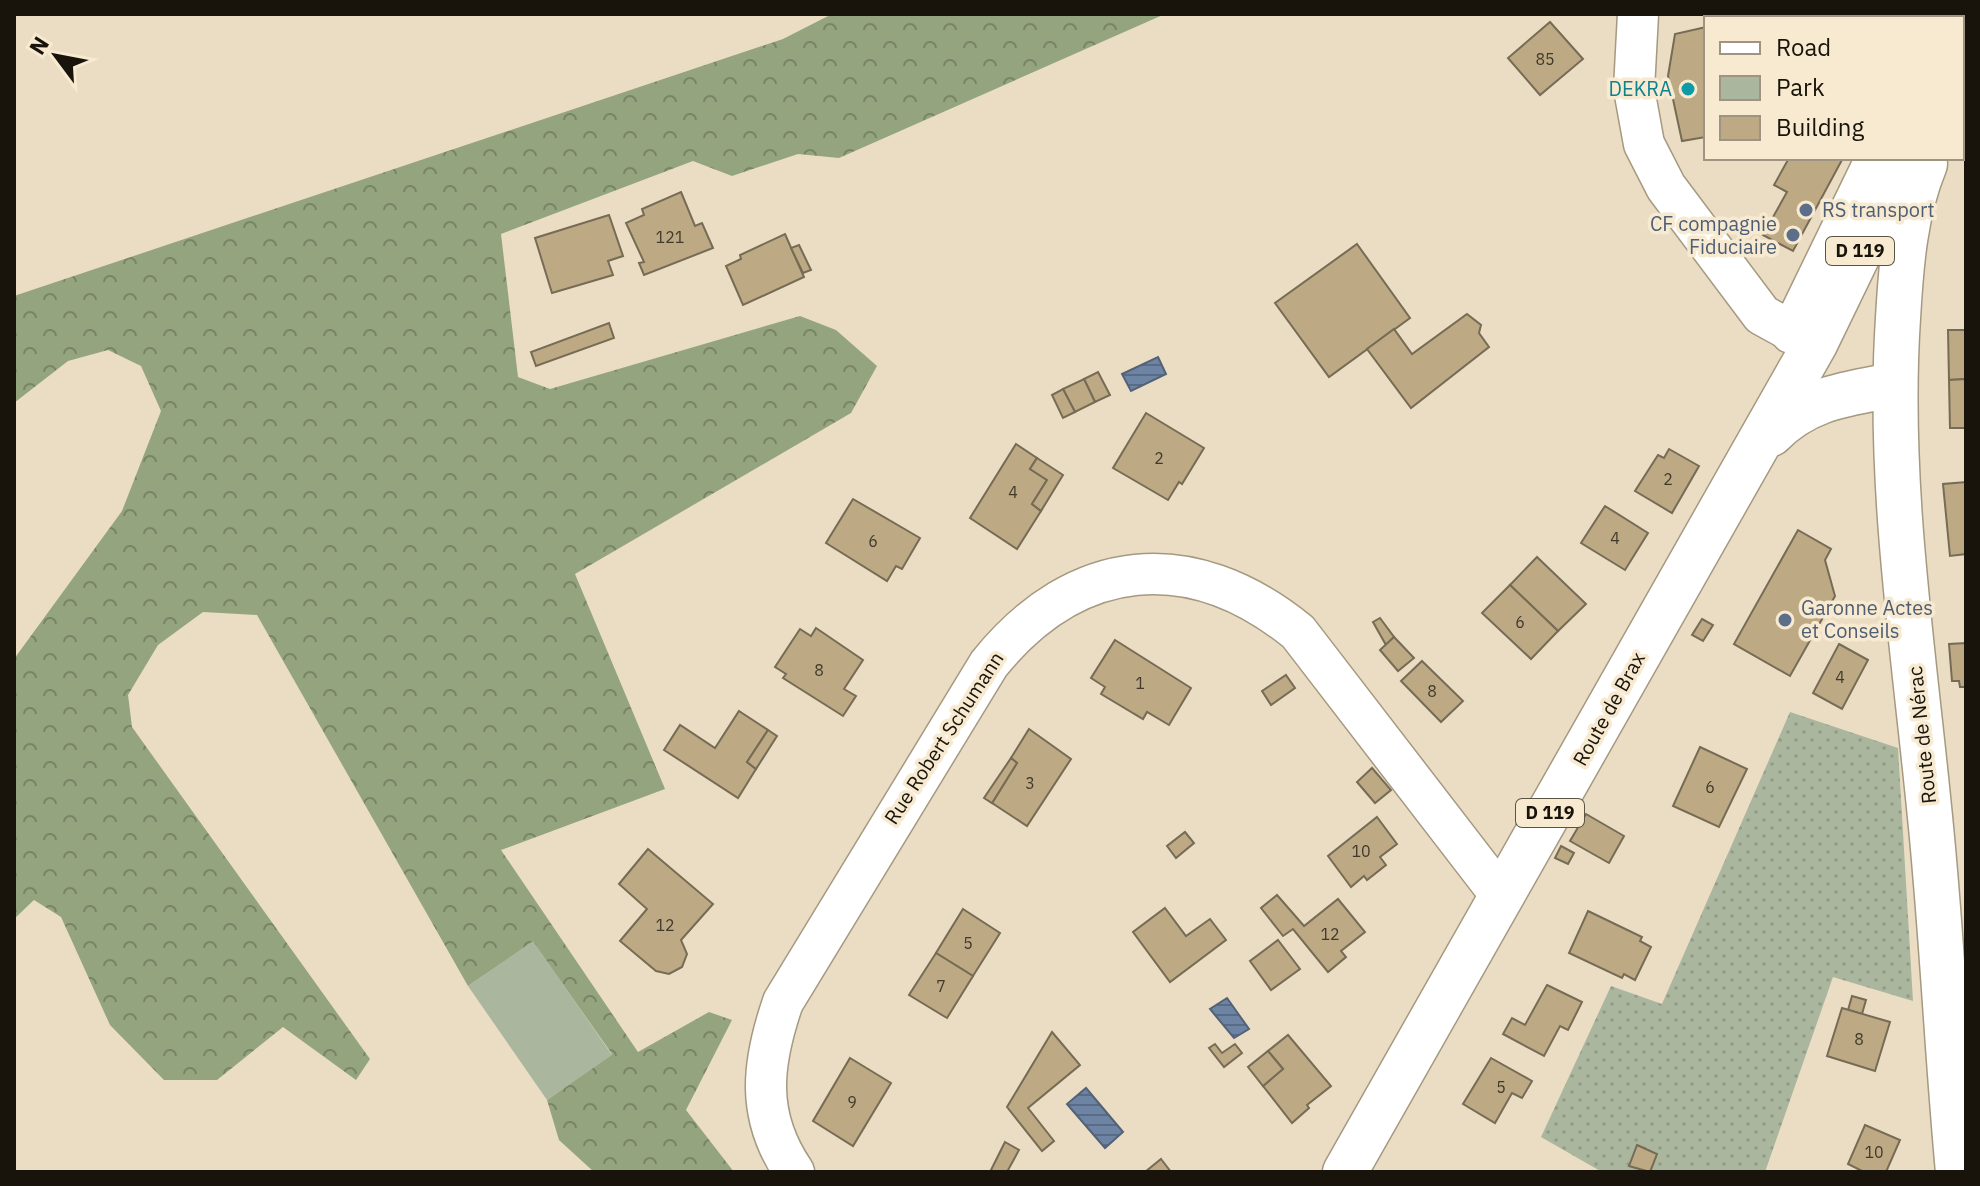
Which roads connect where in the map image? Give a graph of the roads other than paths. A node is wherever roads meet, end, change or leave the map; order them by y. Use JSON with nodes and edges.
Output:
{"nodes":[{"id":1,"x":1638,"y":14,"type":"edge"},
{"id":2,"x":1875,"y":160,"type":"edge"},
{"id":3,"x":1904,"y":160,"type":"edge"},
{"id":4,"x":1927,"y":160,"type":"edge"},
{"id":5,"x":1803,"y":338,"type":"junction"},
{"id":6,"x":1893,"y":385,"type":"junction"},
{"id":7,"x":1753,"y":453,"type":"junction"},
{"id":8,"x":1502,"y":897,"type":"junction"},
{"id":9,"x":794,"y":1172,"type":"edge"},
{"id":10,"x":1345,"y":1172,"type":"edge"},
{"id":11,"x":1958,"y":1172,"type":"edge"}],
"edges":[{"from":1,"to":5,"type":"street"},
{"from":2,"to":5,"type":"street"},
{"from":3,"to":5,"type":"main road","number":"D 119"},
{"from":4,"to":6,"type":"main road","name":"Route de Nérac"},
{"from":5,"to":6,"type":"main road"},
{"from":5,"to":7,"type":"main road","name":"Route de Brax","number":"D 119"},
{"from":6,"to":7,"type":"main road","name":"Route de Brax","number":"D 119"},
{"from":6,"to":11,"type":"main road","name":"Route de Nérac"},
{"from":7,"to":8,"type":"main road","name":"Route de Brax","number":"D 119"},
{"from":8,"to":9,"type":"street","name":"Rue Robert Schumann"},
{"from":8,"to":10,"type":"main road","name":"Route de Brax","number":"D 119"}]}
